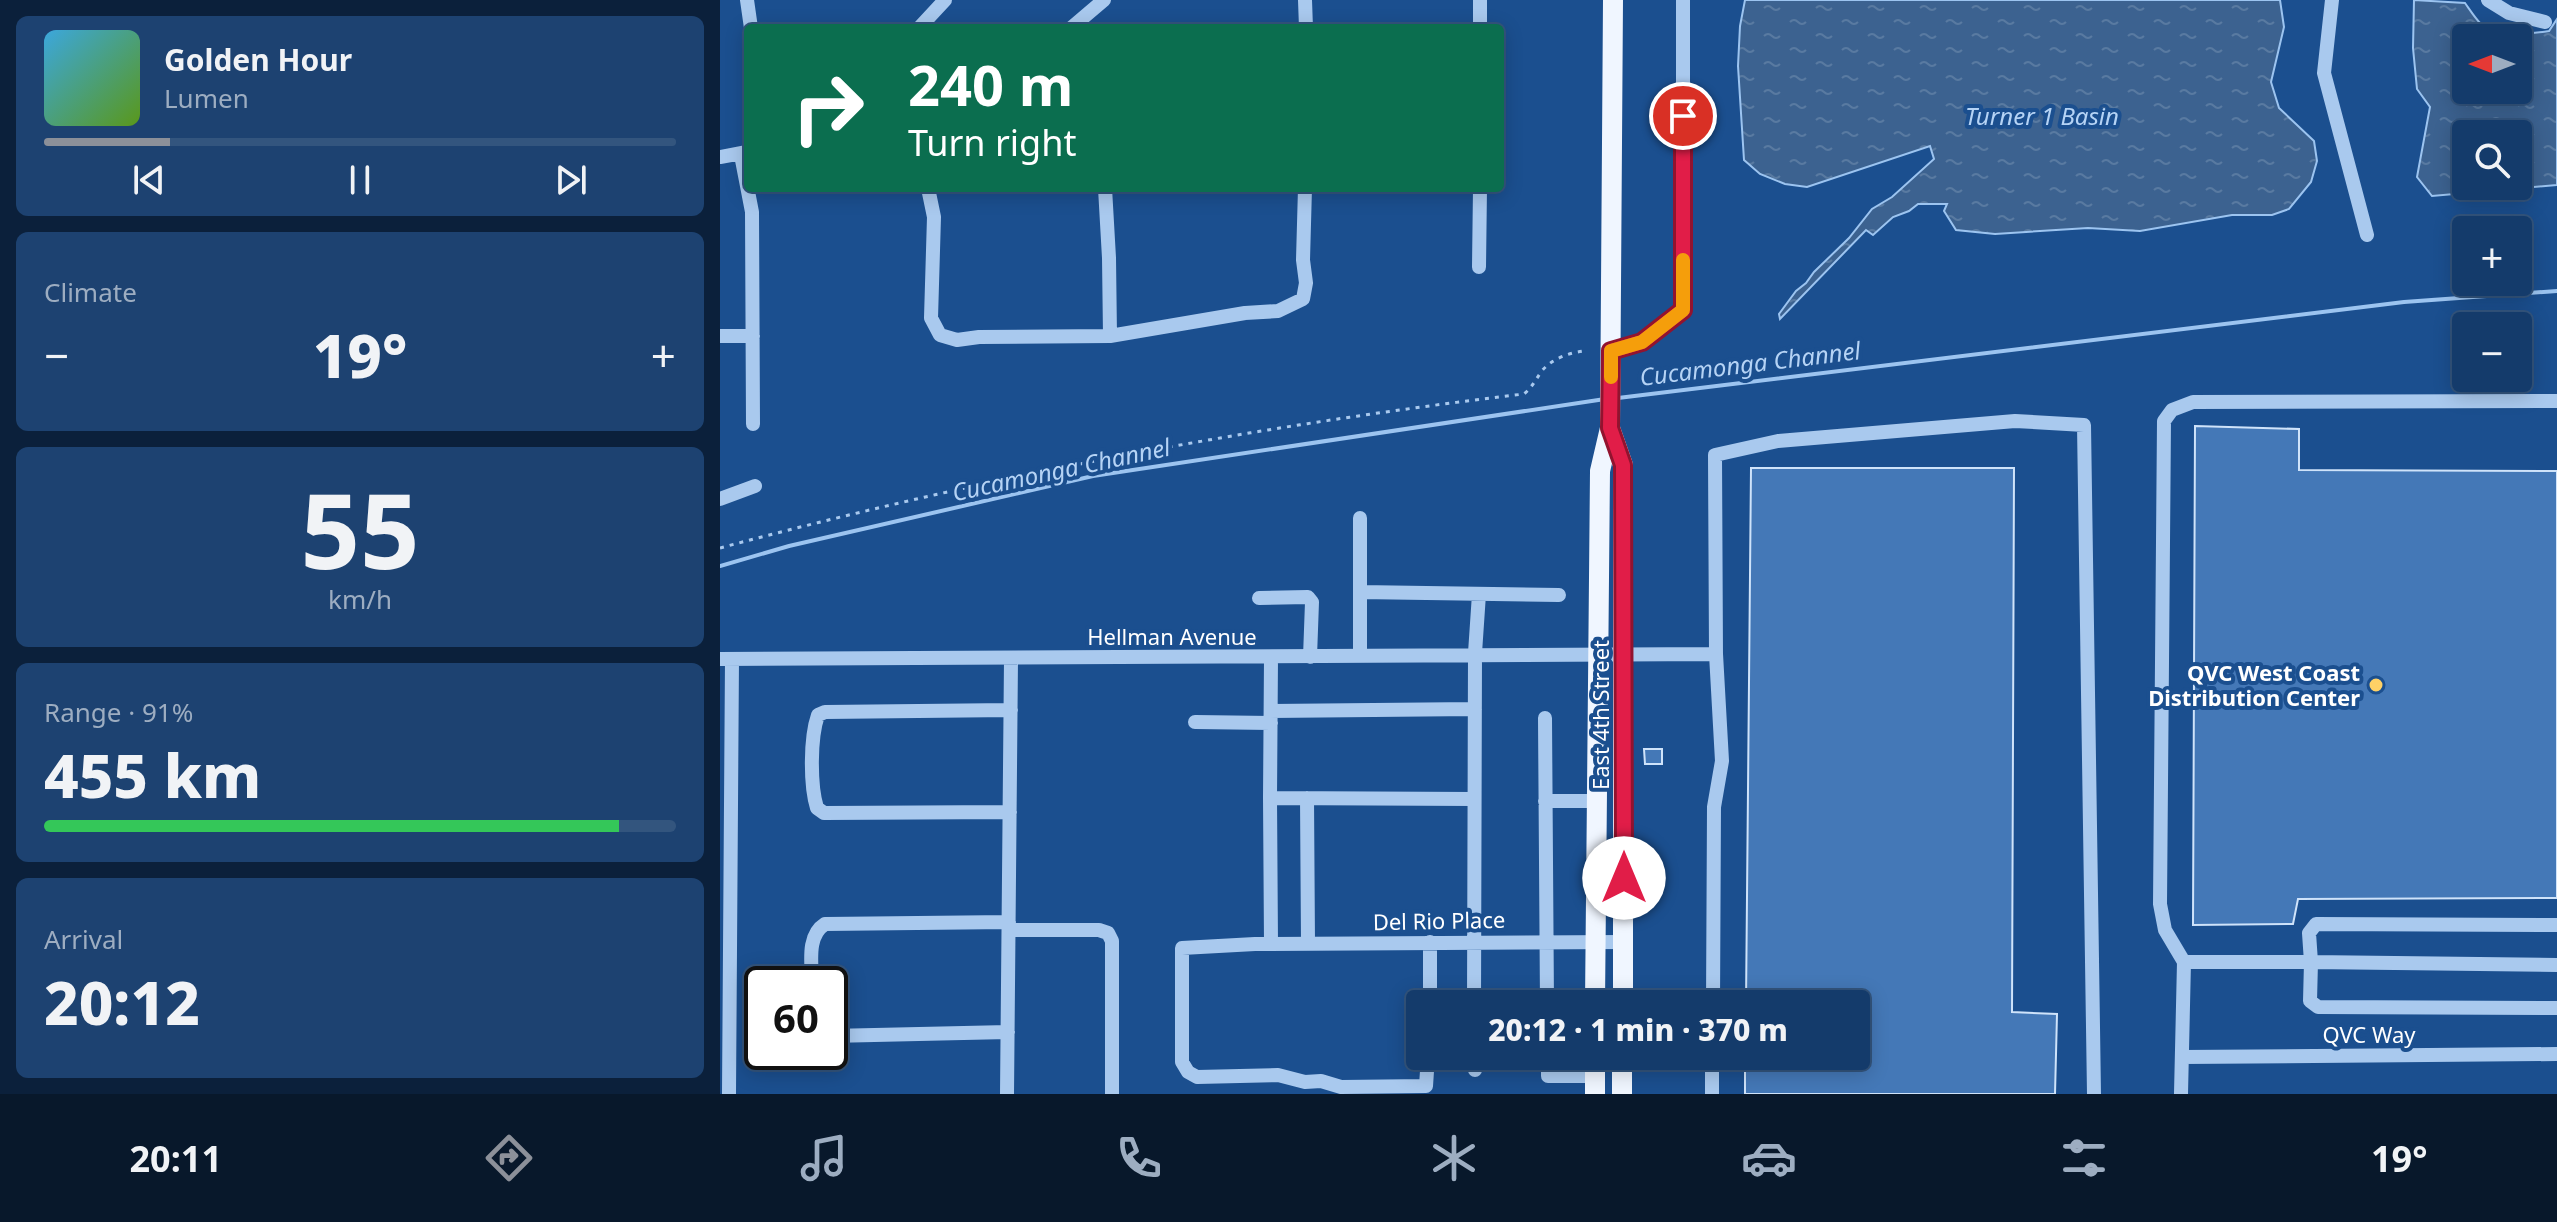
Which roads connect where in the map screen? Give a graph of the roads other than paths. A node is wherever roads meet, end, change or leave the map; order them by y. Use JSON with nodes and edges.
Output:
{"nodes":[{"id":1,"x":747,"y":0,"type":"edge"},
{"id":2,"x":945,"y":0,"type":"edge"},
{"id":3,"x":1104,"y":0,"type":"edge"},
{"id":4,"x":1305,"y":0,"type":"edge"},
{"id":5,"x":1480,"y":0,"type":"edge"},
{"id":6,"x":1613,"y":0,"type":"edge"},
{"id":7,"x":1683,"y":0,"type":"edge"},
{"id":8,"x":2332,"y":0,"type":"edge"},
{"id":9,"x":2488,"y":0,"type":"edge"},
{"id":10,"x":2545,"y":22,"type":"dead end"},
{"id":11,"x":750,"y":24,"type":"edge"},
{"id":12,"x":923,"y":24,"type":"edge"},
{"id":13,"x":1076,"y":24,"type":"edge"},
{"id":14,"x":1306,"y":24,"type":"edge"},
{"id":15,"x":1480,"y":24,"type":"edge"},
{"id":16,"x":744,"y":153,"type":"edge"},
{"id":17,"x":720,"y":157,"type":"edge"},
{"id":18,"x":750,"y":192,"type":"edge"},
{"id":19,"x":929,"y":192,"type":"edge"},
{"id":20,"x":1105,"y":192,"type":"edge"},
{"id":21,"x":1305,"y":192,"type":"edge"},
{"id":22,"x":1480,"y":192,"type":"edge"},
{"id":23,"x":2367,"y":235,"type":"dead end"},
{"id":24,"x":1479,"y":267,"type":"dead end"},
{"id":25,"x":720,"y":336,"type":"edge"},
{"id":26,"x":753,"y":336,"type":"junction"},
{"id":27,"x":1110,"y":336,"type":"junction"},
{"id":28,"x":1611,"y":351,"type":"junction"},
{"id":29,"x":2557,"y":401,"type":"edge"},
{"id":30,"x":753,"y":424,"type":"dead end"},
{"id":31,"x":1610,"y":428,"type":"junction"},
{"id":32,"x":755,"y":486,"type":"dead end"},
{"id":33,"x":720,"y":499,"type":"edge"},
{"id":34,"x":1360,"y":518,"type":"dead end"},
{"id":35,"x":1360,"y":592,"type":"junction"},
{"id":36,"x":1479,"y":594,"type":"junction"},
{"id":37,"x":1559,"y":595,"type":"dead end"},
{"id":38,"x":1259,"y":598,"type":"dead end"},
{"id":39,"x":1475,"y":653,"type":"junction"},
{"id":40,"x":1716,"y":654,"type":"junction"},
{"id":41,"x":1598,"y":655,"type":"junction"},
{"id":42,"x":1624,"y":655,"type":"junction"},
{"id":43,"x":1360,"y":656,"type":"junction"},
{"id":44,"x":1310,"y":657,"type":"junction"},
{"id":45,"x":1271,"y":658,"type":"junction"},
{"id":46,"x":726,"y":659,"type":"edge"},
{"id":47,"x":1011,"y":659,"type":"junction"},
{"id":48,"x":1475,"y":709,"type":"junction"},
{"id":49,"x":1011,"y":710,"type":"junction"},
{"id":50,"x":1271,"y":717,"type":"junction"},
{"id":51,"x":1545,"y":718,"type":"dead end"},
{"id":52,"x":1195,"y":722,"type":"dead end"},
{"id":53,"x":1270,"y":798,"type":"junction"},
{"id":54,"x":1307,"y":798,"type":"junction"},
{"id":55,"x":1474,"y":799,"type":"junction"},
{"id":56,"x":1545,"y":801,"type":"junction"},
{"id":57,"x":1597,"y":801,"type":"junction"},
{"id":58,"x":1010,"y":812,"type":"junction"},
{"id":59,"x":725,"y":838,"type":"edge"},
{"id":60,"x":2557,"y":925,"type":"edge"},
{"id":61,"x":1009,"y":926,"type":"junction"},
{"id":62,"x":1546,"y":940,"type":"junction"},
{"id":63,"x":1474,"y":941,"type":"junction"},
{"id":64,"x":1596,"y":941,"type":"junction"},
{"id":65,"x":1430,"y":942,"type":"junction"},
{"id":66,"x":1624,"y":942,"type":"junction"},
{"id":67,"x":1308,"y":943,"type":"junction"},
{"id":68,"x":1271,"y":944,"type":"junction"},
{"id":69,"x":2184,"y":962,"type":"junction"},
{"id":70,"x":2311,"y":962,"type":"junction"},
{"id":71,"x":2557,"y":965,"type":"edge"},
{"id":72,"x":812,"y":966,"type":"edge"},
{"id":73,"x":1430,"y":990,"type":"edge"},
{"id":74,"x":1474,"y":990,"type":"edge"},
{"id":75,"x":1547,"y":990,"type":"edge"},
{"id":76,"x":1595,"y":990,"type":"edge"},
{"id":77,"x":1623,"y":990,"type":"edge"},
{"id":78,"x":1713,"y":990,"type":"edge"},
{"id":79,"x":2557,"y":1008,"type":"edge"},
{"id":80,"x":1008,"y":1032,"type":"junction"},
{"id":81,"x":848,"y":1036,"type":"edge"},
{"id":82,"x":2557,"y":1054,"type":"edge"},
{"id":83,"x":2182,"y":1057,"type":"junction"},
{"id":84,"x":725,"y":1065,"type":"edge"},
{"id":85,"x":1427,"y":1070,"type":"edge"},
{"id":86,"x":1548,"y":1070,"type":"edge"},
{"id":87,"x":1622,"y":1070,"type":"edge"},
{"id":88,"x":1712,"y":1070,"type":"edge"},
{"id":89,"x":1595,"y":1075,"type":"edge"},
{"id":90,"x":729,"y":1094,"type":"edge"},
{"id":91,"x":1007,"y":1094,"type":"edge"},
{"id":92,"x":1112,"y":1094,"type":"edge"},
{"id":93,"x":1622,"y":1094,"type":"edge"},
{"id":94,"x":1712,"y":1094,"type":"edge"},
{"id":95,"x":2094,"y":1094,"type":"edge"},
{"id":96,"x":2181,"y":1094,"type":"edge"}],
"edges":[{"from":1,"to":11,"type":"street"},
{"from":2,"to":12,"type":"street"},
{"from":3,"to":13,"type":"street"},
{"from":4,"to":14,"type":"street"},
{"from":5,"to":15,"type":"street"},
{"from":6,"to":28,"type":"main road","name":"East 4th Street"},
{"from":7,"to":28,"type":"street"},
{"from":8,"to":23,"type":"street"},
{"from":9,"to":10,"type":"street"},
{"from":16,"to":17,"type":"street"},
{"from":18,"to":26,"type":"street"},
{"from":19,"to":27,"type":"street"},
{"from":20,"to":27,"type":"street"},
{"from":21,"to":27,"type":"street"},
{"from":22,"to":24,"type":"street"},
{"from":25,"to":26,"type":"street"},
{"from":26,"to":30,"type":"street"},
{"from":28,"to":31,"type":"main road","name":"East 4th Street"},
{"from":29,"to":69,"type":"street"},
{"from":31,"to":41,"type":"main road","name":"East 4th Street"},
{"from":31,"to":42,"type":"main road","name":"East 4th Street"},
{"from":32,"to":33,"type":"street"},
{"from":34,"to":35,"type":"street"},
{"from":35,"to":36,"type":"street"},
{"from":35,"to":43,"type":"street"},
{"from":36,"to":37,"type":"street"},
{"from":36,"to":39,"type":"street"},
{"from":38,"to":44,"type":"street"},
{"from":39,"to":41,"type":"street","name":"Hellman Avenue"},
{"from":39,"to":43,"type":"street","name":"Hellman Avenue"},
{"from":39,"to":48,"type":"street"},
{"from":40,"to":42,"type":"street","name":"Hellman Avenue"},
{"from":40,"to":78,"type":"street"},
{"from":40,"to":95,"type":"street"},
{"from":41,"to":42,"type":"street","name":"Hellman Avenue"},
{"from":41,"to":57,"type":"main road","name":"East 4th Street"},
{"from":42,"to":66,"type":"main road","name":"East 4th Street"},
{"from":43,"to":44,"type":"street","name":"Hellman Avenue"},
{"from":44,"to":45,"type":"street","name":"Hellman Avenue"},
{"from":45,"to":47,"type":"street","name":"Hellman Avenue"},
{"from":45,"to":50,"type":"street"},
{"from":46,"to":47,"type":"street","name":"Hellman Avenue"},
{"from":46,"to":59,"type":"street"},
{"from":47,"to":49,"type":"street"},
{"from":48,"to":50,"type":"street"},
{"from":48,"to":55,"type":"street"},
{"from":49,"to":58,"type":"street"},
{"from":49,"to":58,"type":"street"},
{"from":50,"to":52,"type":"street"},
{"from":50,"to":53,"type":"street"},
{"from":51,"to":56,"type":"street"},
{"from":53,"to":54,"type":"street"},
{"from":53,"to":68,"type":"street"},
{"from":54,"to":55,"type":"street"},
{"from":54,"to":67,"type":"street"},
{"from":55,"to":63,"type":"street"},
{"from":56,"to":57,"type":"street"},
{"from":56,"to":62,"type":"street"},
{"from":57,"to":64,"type":"main road","name":"East 4th Street"},
{"from":58,"to":61,"type":"street"},
{"from":59,"to":84,"type":"street"},
{"from":60,"to":70,"type":"street"},
{"from":61,"to":72,"type":"street"},
{"from":61,"to":80,"type":"street"},
{"from":61,"to":92,"type":"street"},
{"from":62,"to":63,"type":"street","name":"Del Rio Place"},
{"from":62,"to":64,"type":"street","name":"Del Rio Place"},
{"from":62,"to":75,"type":"street"},
{"from":63,"to":65,"type":"street","name":"Del Rio Place"},
{"from":63,"to":74,"type":"street"},
{"from":64,"to":66,"type":"street","name":"Del Rio Place"},
{"from":64,"to":76,"type":"main road","name":"East 4th Street"},
{"from":65,"to":67,"type":"street","name":"Del Rio Place"},
{"from":65,"to":73,"type":"street"},
{"from":66,"to":77,"type":"main road","name":"East 4th Street"},
{"from":67,"to":68,"type":"street","name":"Del Rio Place"},
{"from":68,"to":85,"type":"street","name":"Del Rio Place"},
{"from":69,"to":70,"type":"street"},
{"from":69,"to":83,"type":"street"},
{"from":70,"to":71,"type":"street"},
{"from":70,"to":79,"type":"street"},
{"from":80,"to":81,"type":"street"},
{"from":80,"to":91,"type":"street"},
{"from":82,"to":83,"type":"street","name":"QVC Way"},
{"from":83,"to":96,"type":"street"},
{"from":84,"to":90,"type":"street"},
{"from":86,"to":89,"type":"street"},
{"from":87,"to":93,"type":"main road"},
{"from":88,"to":94,"type":"street"}]}
